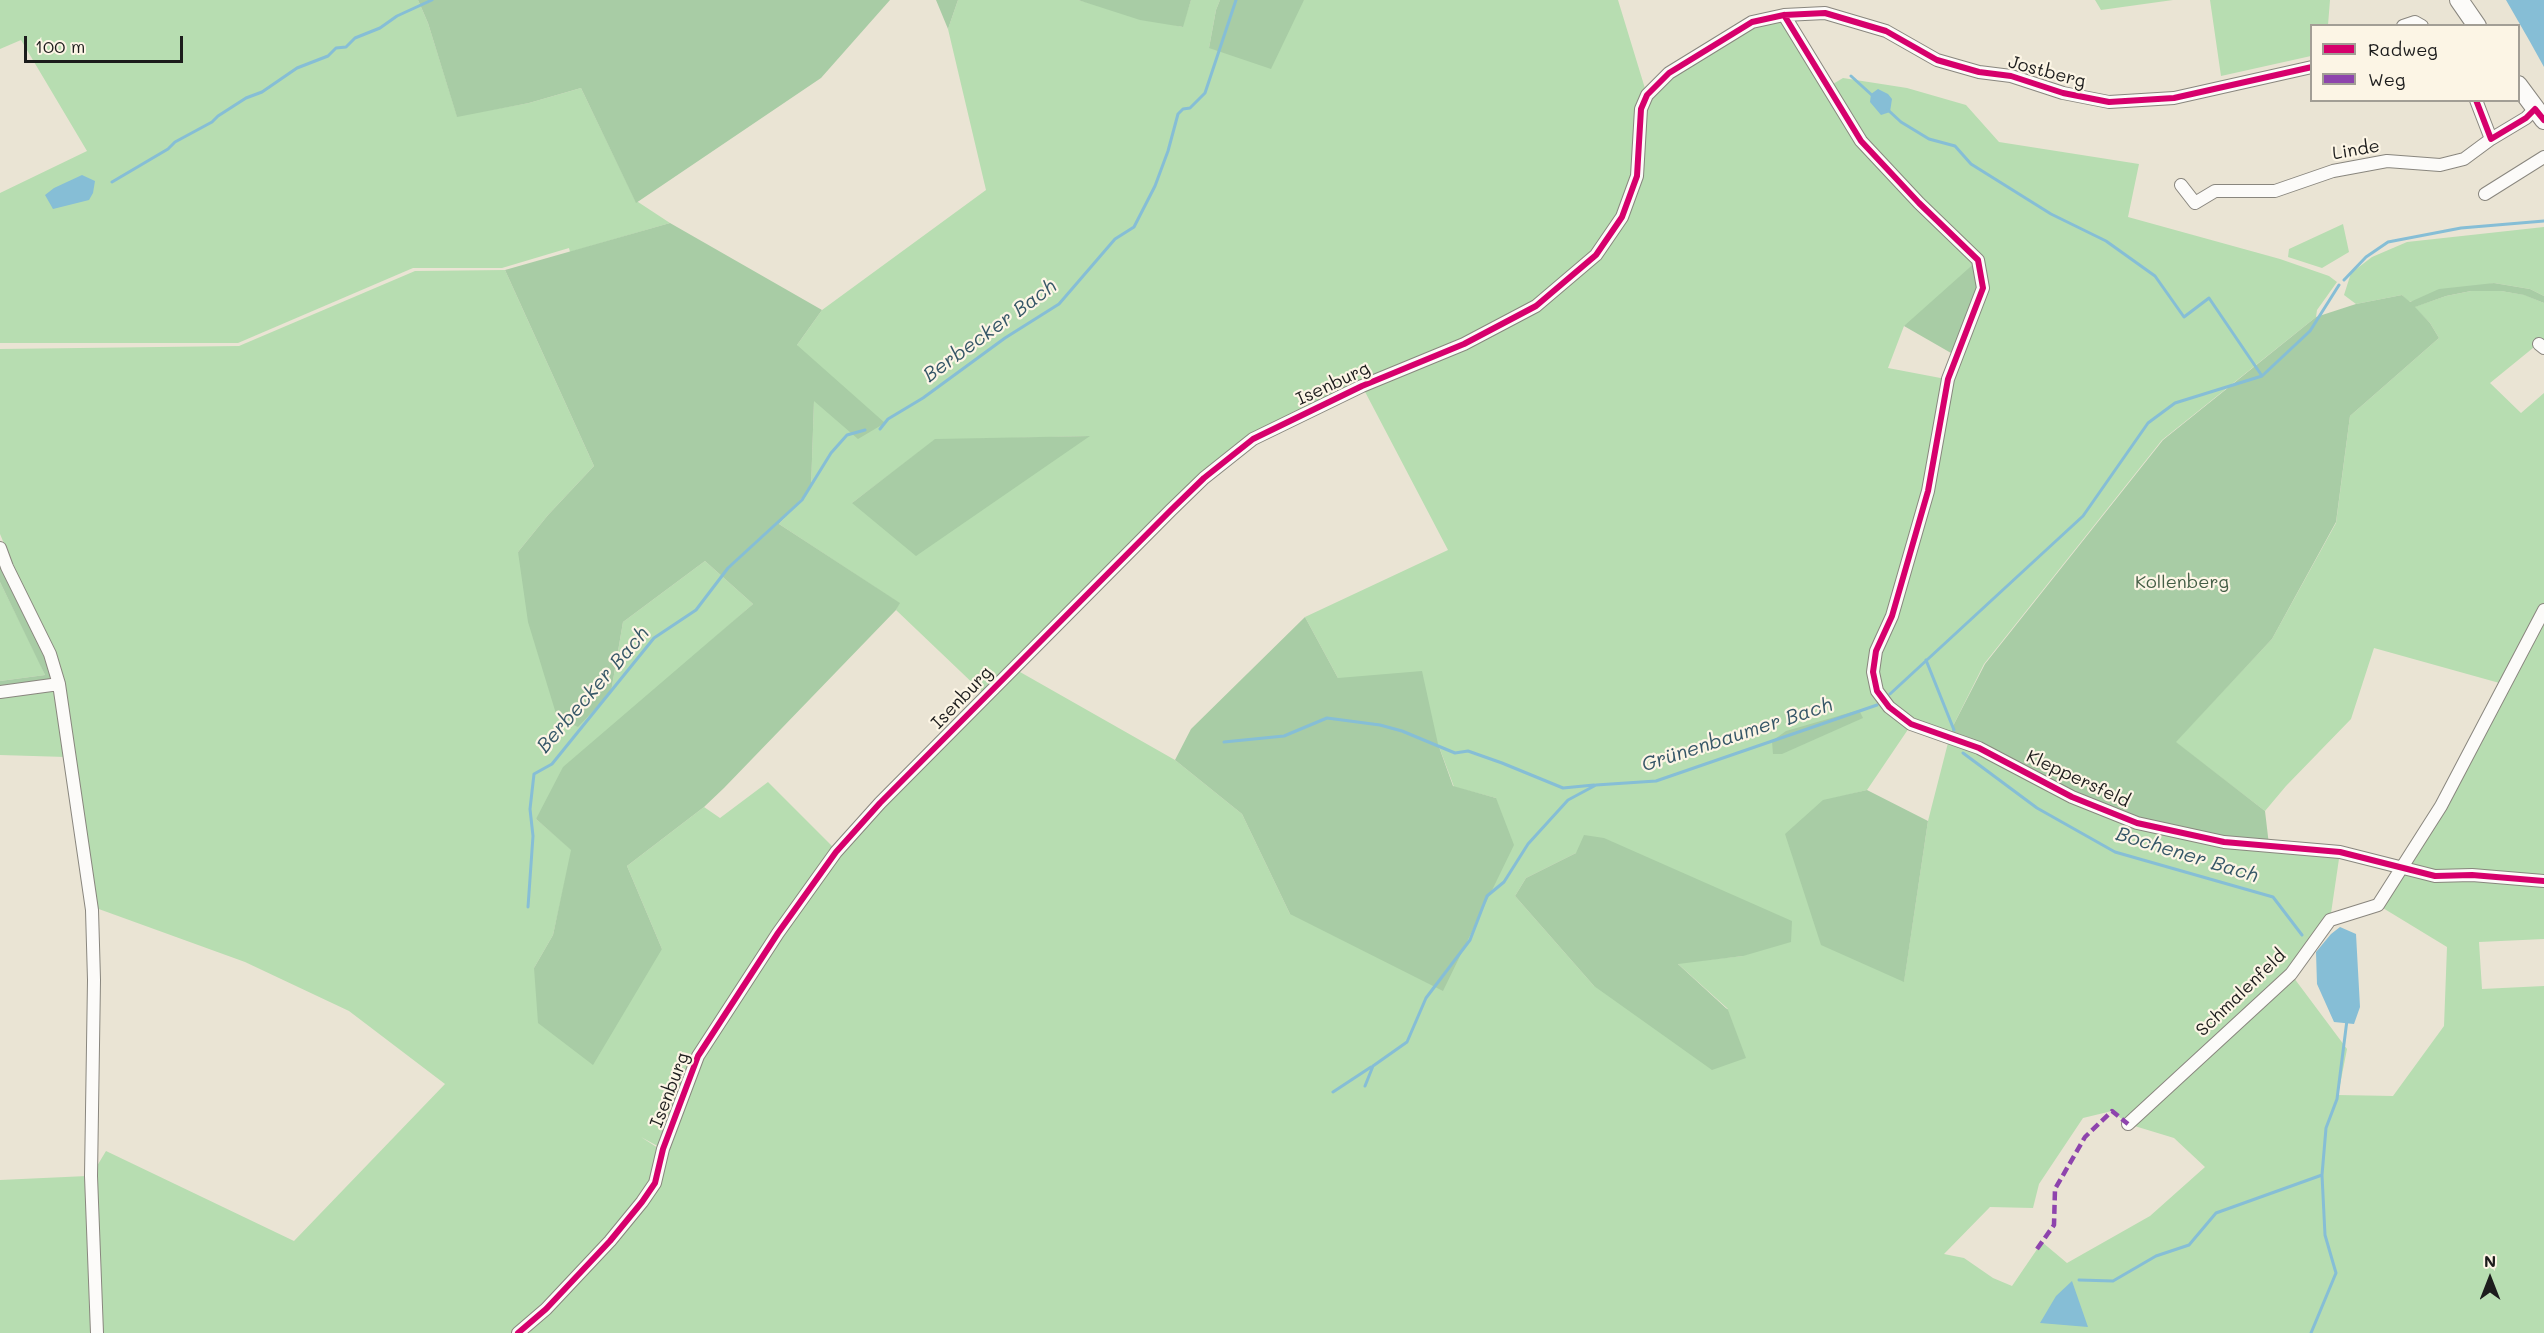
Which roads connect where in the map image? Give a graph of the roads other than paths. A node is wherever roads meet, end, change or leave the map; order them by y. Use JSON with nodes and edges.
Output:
{"nodes":[{"id":1,"x":2459,"y":0,"type":"edge"},
{"id":2,"x":1784,"y":15,"type":"junction"},
{"id":3,"x":2475,"y":24,"type":"edge"},
{"id":4,"x":2310,"y":67,"type":"edge"},
{"id":5,"x":2520,"y":88,"type":"edge"},
{"id":6,"x":2477,"y":102,"type":"edge"},
{"id":7,"x":2539,"y":114,"type":"edge"},
{"id":8,"x":2491,"y":139,"type":"junction"},
{"id":9,"x":2544,"y":157,"type":"edge"},
{"id":10,"x":2181,"y":185,"type":"dead end"},
{"id":11,"x":2485,"y":194,"type":"dead end"},
{"id":12,"x":1596,"y":255,"type":"joint"},
{"id":13,"x":0,"y":548,"type":"edge"},
{"id":14,"x":2544,"y":610,"type":"edge"},
{"id":15,"x":59,"y":684,"type":"junction"},
{"id":16,"x":0,"y":692,"type":"edge"},
{"id":17,"x":2402,"y":869,"type":"junction"},
{"id":18,"x":2544,"y":880,"type":"edge"},
{"id":19,"x":2128,"y":1124,"type":"dead end"},
{"id":20,"x":97,"y":1333,"type":"edge"},
{"id":21,"x":518,"y":1333,"type":"edge"}],
"edges":[{"from":1,"to":3,"type":"main road"},
{"from":2,"to":4,"type":"street","name":"Jostberg"},
{"from":2,"to":12,"type":"street","name":"Jostberg"},
{"from":2,"to":17,"type":"street","name":"Kleppersfeld"},
{"from":5,"to":7,"type":"main road"},
{"from":6,"to":8,"type":"street"},
{"from":7,"to":8,"type":"street","name":"Linde"},
{"from":8,"to":10,"type":"street","name":"Linde"},
{"from":9,"to":11,"type":"street"},
{"from":12,"to":21,"type":"street","name":"Isenburg"},
{"from":13,"to":15,"type":"street"},
{"from":14,"to":17,"type":"street"},
{"from":15,"to":16,"type":"street"},
{"from":15,"to":20,"type":"street"},
{"from":17,"to":18,"type":"street","name":"Kleppersfeld"},
{"from":17,"to":19,"type":"street","name":"Schmalenfeld"}]}
